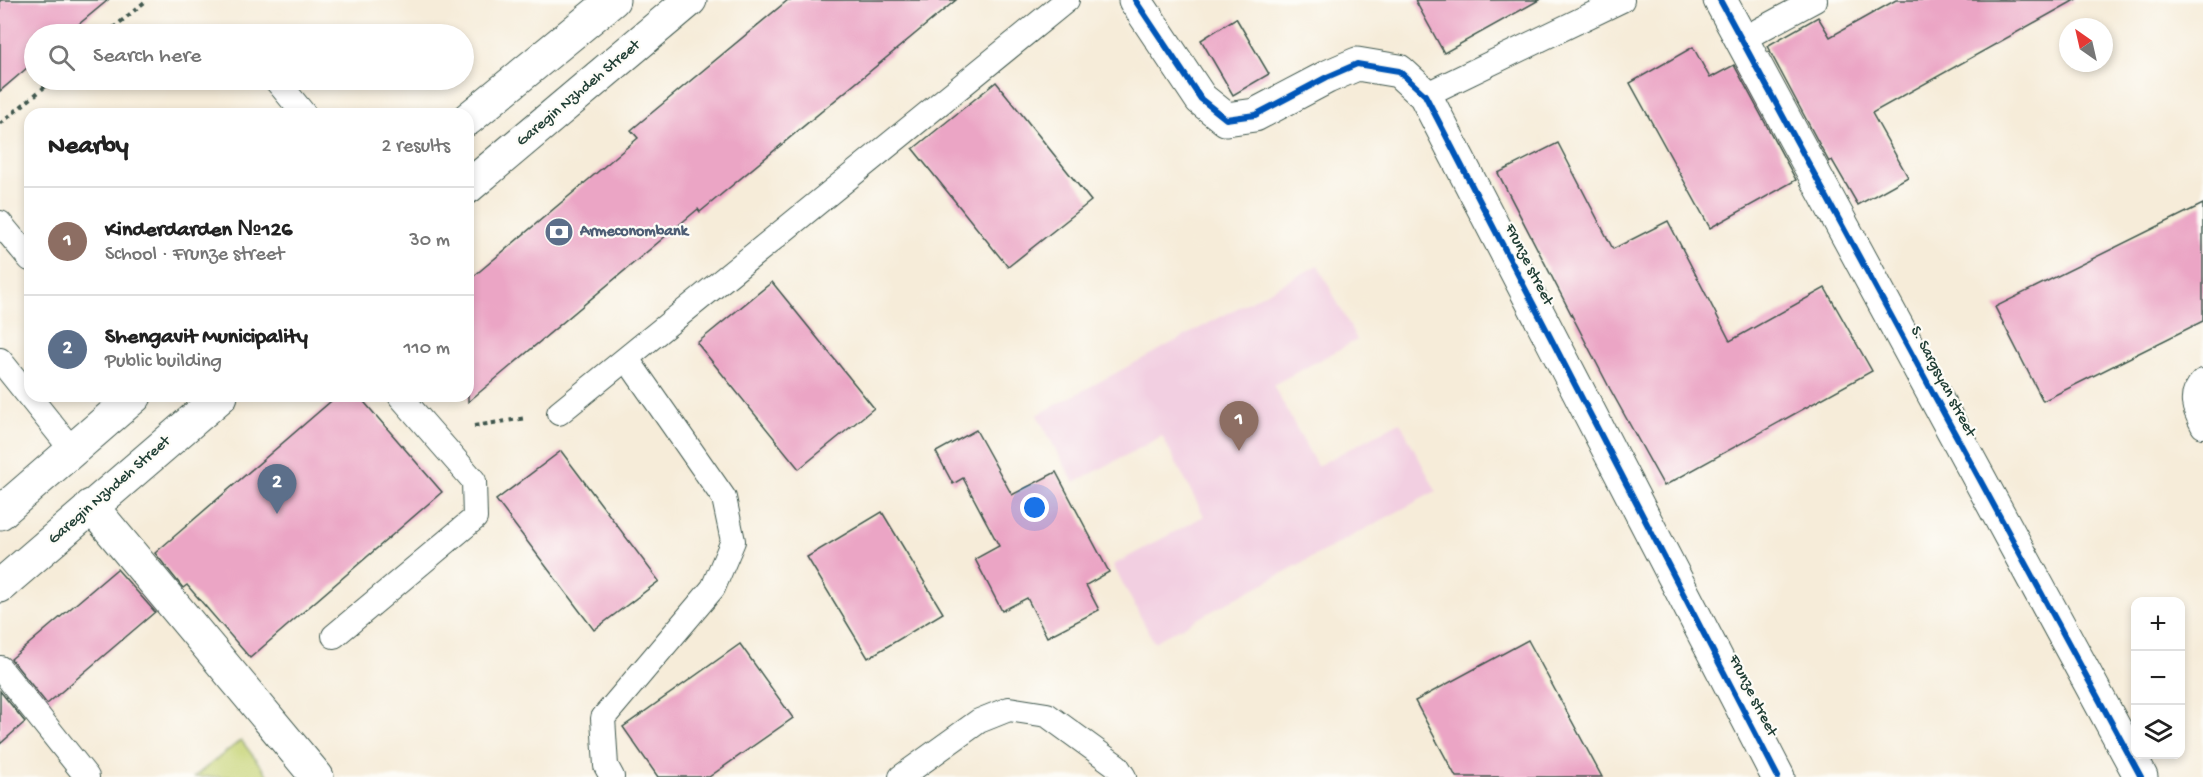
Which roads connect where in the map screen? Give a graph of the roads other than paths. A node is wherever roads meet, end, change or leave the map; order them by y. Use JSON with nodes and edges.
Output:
{"nodes":[{"id":1,"x":613,"y":0,"type":"edge"},
{"id":2,"x":690,"y":0,"type":"edge"},
{"id":3,"x":1067,"y":0,"type":"edge"},
{"id":4,"x":1135,"y":0,"type":"edge"},
{"id":5,"x":1622,"y":0,"type":"edge"},
{"id":6,"x":1720,"y":0,"type":"edge"},
{"id":7,"x":1815,"y":0,"type":"edge"},
{"id":8,"x":1742,"y":40,"type":"junction"},
{"id":9,"x":284,"y":90,"type":"edge"},
{"id":10,"x":1425,"y":95,"type":"junction"},
{"id":11,"x":299,"y":108,"type":"edge"},
{"id":12,"x":474,"y":114,"type":"edge"},
{"id":13,"x":474,"y":182,"type":"edge"},
{"id":14,"x":0,"y":223,"type":"edge"},
{"id":15,"x":24,"y":252,"type":"edge"},
{"id":16,"x":627,"y":359,"type":"junction"},
{"id":17,"x":0,"y":360,"type":"edge"},
{"id":18,"x":2203,"y":381,"type":"edge"},
{"id":19,"x":24,"y":390,"type":"edge"},
{"id":20,"x":34,"y":402,"type":"edge"},
{"id":21,"x":128,"y":402,"type":"edge"},
{"id":22,"x":214,"y":402,"type":"edge"},
{"id":23,"x":405,"y":402,"type":"edge"},
{"id":24,"x":559,"y":413,"type":"road end"},
{"id":25,"x":2203,"y":426,"type":"edge"},
{"id":26,"x":72,"y":450,"type":"junction"},
{"id":27,"x":91,"y":506,"type":"junction"},
{"id":28,"x":0,"y":513,"type":"edge"},
{"id":29,"x":0,"y":586,"type":"edge"},
{"id":30,"x":334,"y":636,"type":"dead end"},
{"id":31,"x":0,"y":669,"type":"edge"},
{"id":32,"x":87,"y":777,"type":"edge"},
{"id":33,"x":317,"y":777,"type":"edge"},
{"id":34,"x":612,"y":777,"type":"edge"},
{"id":35,"x":901,"y":777,"type":"edge"},
{"id":36,"x":1124,"y":777,"type":"edge"},
{"id":37,"x":1778,"y":777,"type":"edge"},
{"id":38,"x":2142,"y":777,"type":"edge"}],
"edges":[{"from":1,"to":12,"type":"street"},
{"from":2,"to":13,"type":"street","name":"Garegin Nzhdeh Street"},
{"from":3,"to":16,"type":"lane"},
{"from":4,"to":10,"type":"street","name":"Frunze street"},
{"from":5,"to":10,"type":"lane"},
{"from":6,"to":8,"type":"street","name":"S. Sargsyan street"},
{"from":7,"to":8,"type":"lane"},
{"from":8,"to":38,"type":"street","name":"S. Sargsyan street"},
{"from":9,"to":11,"type":"lane"},
{"from":10,"to":37,"type":"street","name":"Frunze street"},
{"from":14,"to":15,"type":"lane"},
{"from":16,"to":24,"type":"lane"},
{"from":16,"to":34,"type":"lane"},
{"from":17,"to":19,"type":"lane"},
{"from":18,"to":25,"type":"lane"},
{"from":20,"to":26,"type":"lane"},
{"from":21,"to":26,"type":"street"},
{"from":22,"to":27,"type":"street","name":"Garegin Nzhdeh Street"},
{"from":23,"to":30,"type":"lane"},
{"from":26,"to":28,"type":"street"},
{"from":27,"to":29,"type":"street","name":"Garegin Nzhdeh Street"},
{"from":27,"to":33,"type":"street"},
{"from":31,"to":32,"type":"lane"},
{"from":35,"to":36,"type":"lane"}]}
